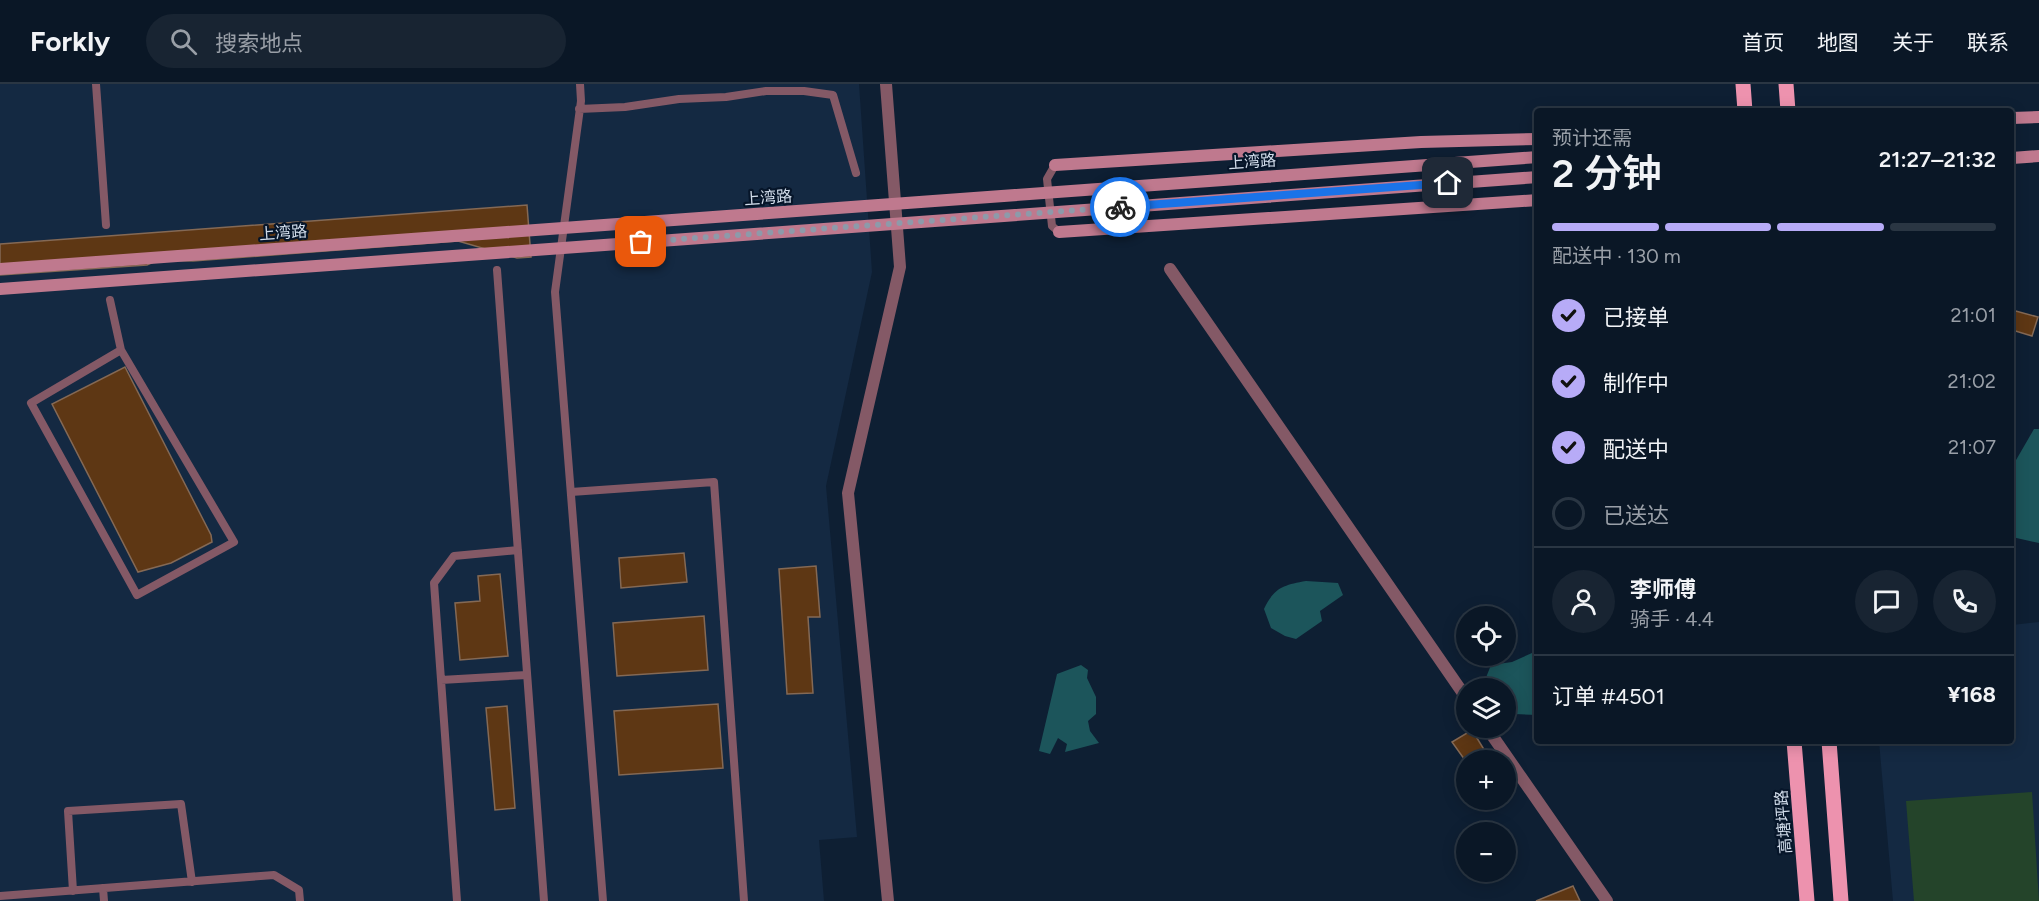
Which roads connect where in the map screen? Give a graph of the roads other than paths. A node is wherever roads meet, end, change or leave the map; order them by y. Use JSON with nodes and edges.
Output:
{"nodes":[{"id":1,"x":96,"y":84,"type":"edge"},
{"id":2,"x":579,"y":84,"type":"edge"},
{"id":3,"x":886,"y":84,"type":"edge"},
{"id":4,"x":1743,"y":84,"type":"edge"},
{"id":5,"x":1786,"y":84,"type":"edge"},
{"id":6,"x":1745,"y":108,"type":"edge"},
{"id":7,"x":1788,"y":108,"type":"edge"},
{"id":8,"x":579,"y":109,"type":"junction"},
{"id":9,"x":2039,"y":117,"type":"edge"},
{"id":10,"x":2014,"y":118,"type":"edge"},
{"id":11,"x":1534,"y":139,"type":"edge"},
{"id":12,"x":2039,"y":156,"type":"edge"},
{"id":13,"x":1534,"y":157,"type":"edge"},
{"id":14,"x":2014,"y":158,"type":"edge"},
{"id":15,"x":1055,"y":165,"type":"joint"},
{"id":16,"x":856,"y":173,"type":"dead end"},
{"id":17,"x":1534,"y":177,"type":"edge"},
{"id":18,"x":1534,"y":200,"type":"edge"},
{"id":19,"x":106,"y":225,"type":"dead end"},
{"id":20,"x":1059,"y":232,"type":"joint"},
{"id":21,"x":0,"y":269,"type":"edge"},
{"id":22,"x":1170,"y":269,"type":"dead end"},
{"id":23,"x":497,"y":270,"type":"dead end"},
{"id":24,"x":0,"y":289,"type":"edge"},
{"id":25,"x":110,"y":300,"type":"dead end"},
{"id":26,"x":121,"y":350,"type":"junction"},
{"id":27,"x":571,"y":492,"type":"junction"},
{"id":28,"x":518,"y":550,"type":"junction"},
{"id":29,"x":527,"y":675,"type":"junction"},
{"id":30,"x":441,"y":680,"type":"junction"},
{"id":31,"x":1456,"y":683,"type":"edge"},
{"id":32,"x":1494,"y":738,"type":"edge"},
{"id":33,"x":1794,"y":744,"type":"edge"},
{"id":34,"x":1829,"y":744,"type":"edge"},
{"id":35,"x":192,"y":882,"type":"junction"},
{"id":36,"x":104,"y":888,"type":"junction"},
{"id":37,"x":73,"y":891,"type":"junction"},
{"id":38,"x":0,"y":896,"type":"edge"},
{"id":39,"x":104,"y":901,"type":"edge"},
{"id":40,"x":300,"y":901,"type":"edge"},
{"id":41,"x":458,"y":901,"type":"edge"},
{"id":42,"x":544,"y":901,"type":"edge"},
{"id":43,"x":603,"y":901,"type":"edge"},
{"id":44,"x":744,"y":901,"type":"edge"},
{"id":45,"x":888,"y":901,"type":"edge"},
{"id":46,"x":1606,"y":901,"type":"edge"},
{"id":47,"x":1807,"y":901,"type":"edge"},
{"id":48,"x":1841,"y":901,"type":"edge"}],
"edges":[{"from":1,"to":19,"type":"lane"},
{"from":2,"to":8,"type":"lane"},
{"from":3,"to":45,"type":"street"},
{"from":4,"to":6,"type":"main road"},
{"from":5,"to":7,"type":"main road"},
{"from":8,"to":16,"type":"lane"},
{"from":8,"to":27,"type":"lane"},
{"from":9,"to":10,"type":"main road"},
{"from":11,"to":15,"type":"main road","name":"上湾路"},
{"from":12,"to":14,"type":"main road"},
{"from":13,"to":21,"type":"main road","name":"上湾路"},
{"from":15,"to":20,"type":"lane"},
{"from":17,"to":24,"type":"main road"},
{"from":18,"to":20,"type":"main road"},
{"from":22,"to":31,"type":"street"},
{"from":23,"to":28,"type":"lane"},
{"from":25,"to":26,"type":"lane"},
{"from":26,"to":26,"type":"lane"},
{"from":27,"to":43,"type":"lane"},
{"from":27,"to":44,"type":"lane"},
{"from":28,"to":29,"type":"lane"},
{"from":28,"to":30,"type":"lane"},
{"from":29,"to":30,"type":"lane"},
{"from":29,"to":42,"type":"lane"},
{"from":30,"to":41,"type":"lane"},
{"from":32,"to":46,"type":"street"},
{"from":33,"to":47,"type":"main road","name":"高塘坪路"},
{"from":34,"to":48,"type":"main road"},
{"from":35,"to":36,"type":"lane"},
{"from":35,"to":37,"type":"lane"},
{"from":35,"to":40,"type":"lane"},
{"from":36,"to":37,"type":"lane"},
{"from":36,"to":39,"type":"lane"},
{"from":37,"to":38,"type":"lane"}]}
